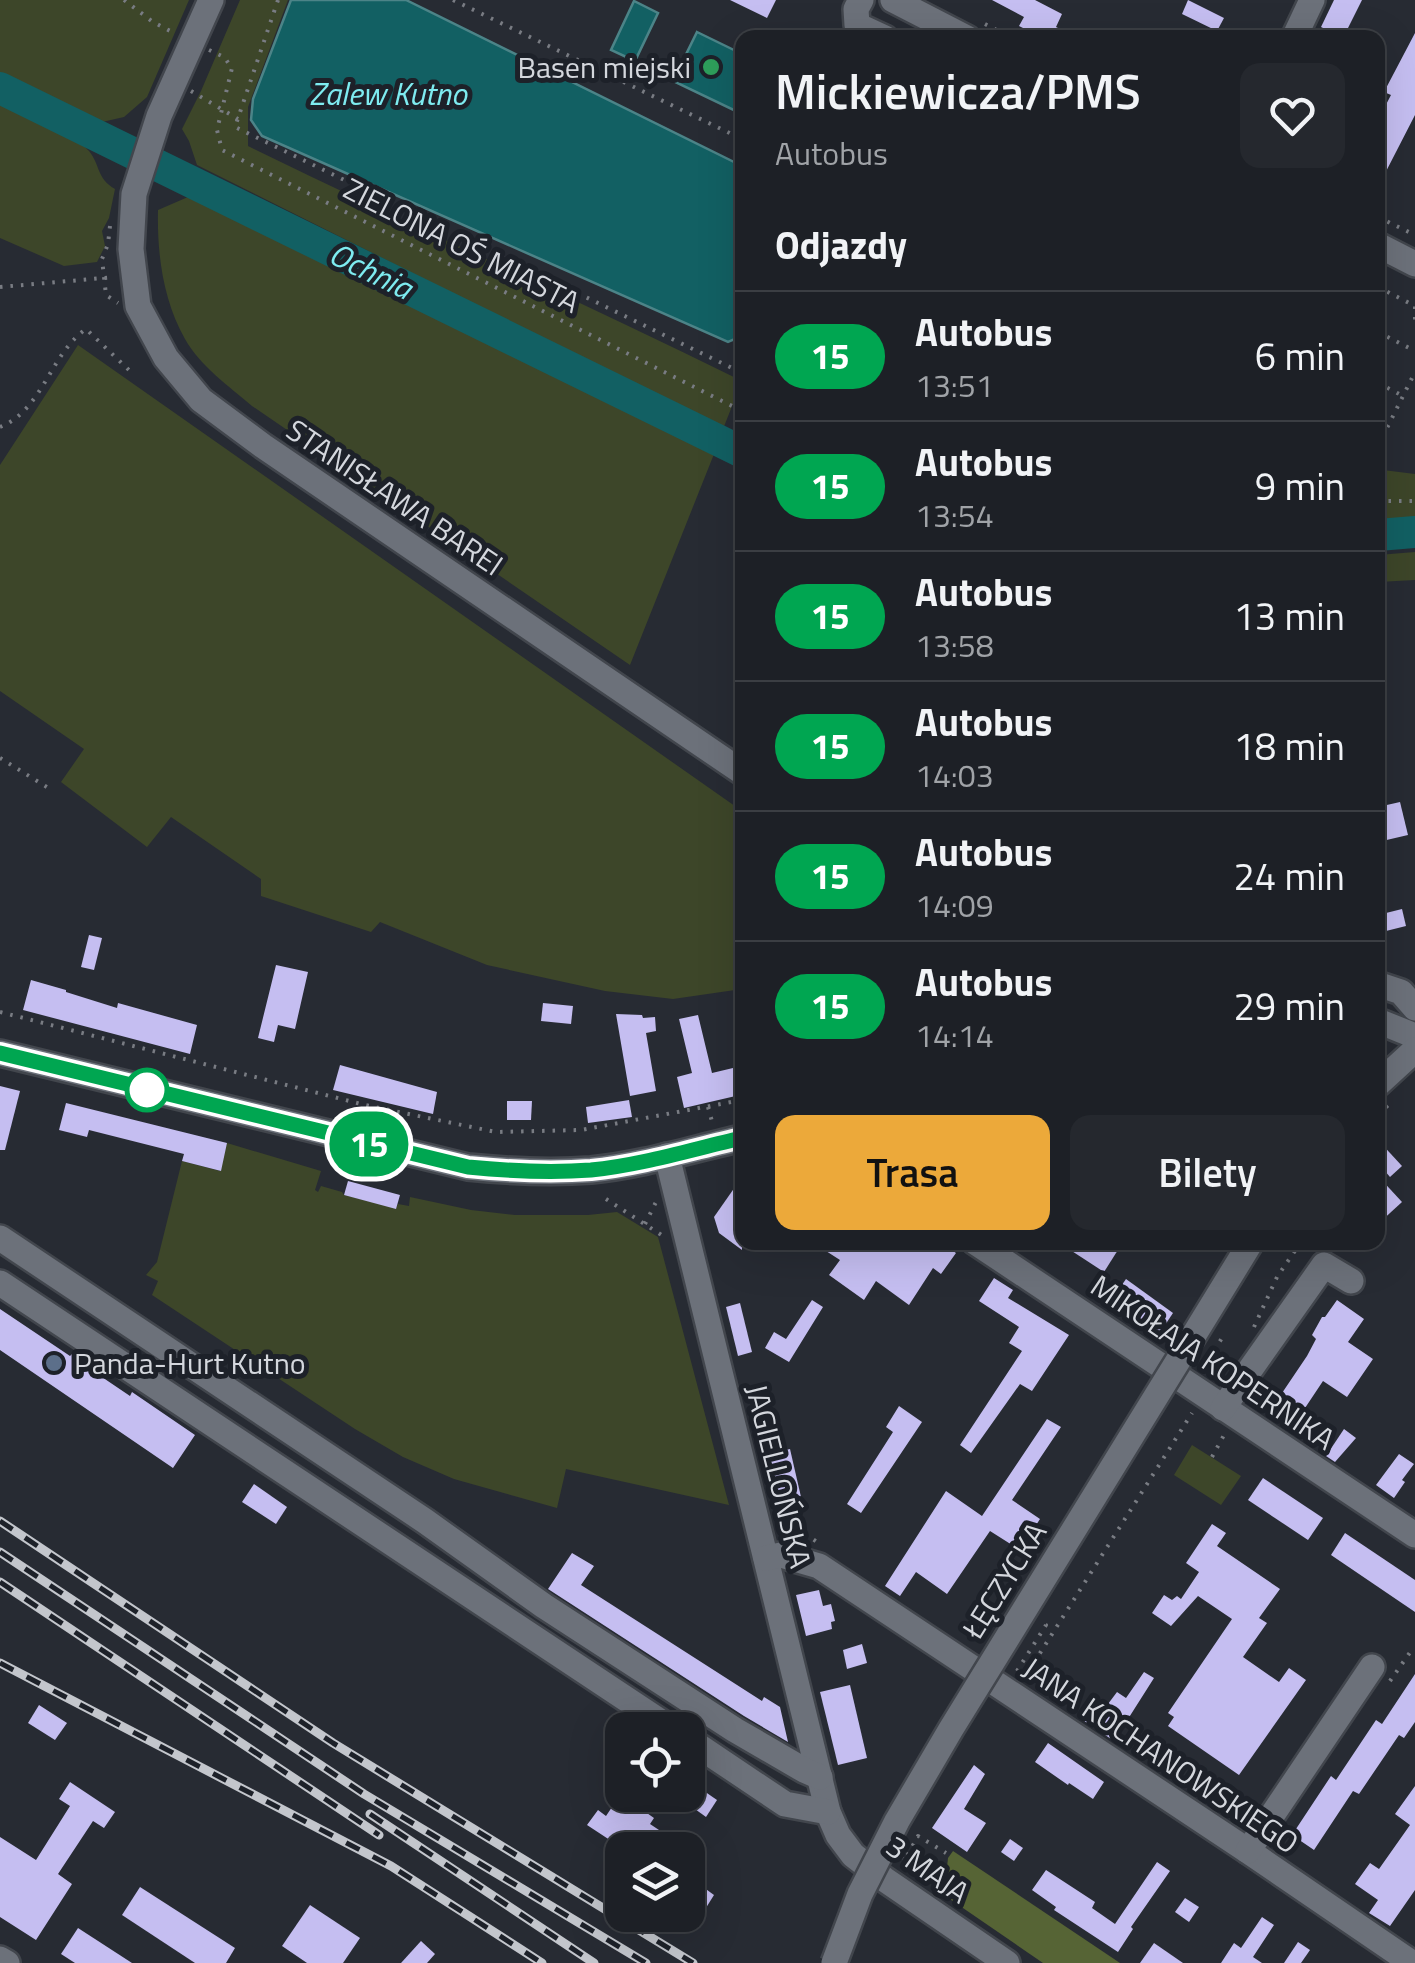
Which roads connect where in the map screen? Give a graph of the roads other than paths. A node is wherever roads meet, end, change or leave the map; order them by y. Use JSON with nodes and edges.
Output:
{"nodes":[{"id":1,"x":211,"y":0,"type":"edge"},
{"id":2,"x":861,"y":0,"type":"edge"},
{"id":3,"x":892,"y":0,"type":"edge"},
{"id":4,"x":1312,"y":0,"type":"edge"},
{"id":5,"x":868,"y":30,"type":"edge"},
{"id":6,"x":945,"y":30,"type":"edge"},
{"id":7,"x":1298,"y":30,"type":"edge"},
{"id":8,"x":1385,"y":248,"type":"edge"},
{"id":9,"x":1415,"y":264,"type":"edge"},
{"id":10,"x":735,"y":767,"type":"edge"},
{"id":11,"x":1415,"y":977,"type":"edge"},
{"id":12,"x":1385,"y":984,"type":"edge"},
{"id":13,"x":1385,"y":988,"type":"edge"},
{"id":14,"x":1415,"y":1008,"type":"edge"},
{"id":15,"x":1385,"y":1024,"type":"edge"},
{"id":16,"x":1415,"y":1036,"type":"edge"},
{"id":17,"x":1415,"y":1050,"type":"edge"},
{"id":18,"x":0,"y":1053,"type":"edge"},
{"id":19,"x":1385,"y":1078,"type":"edge"},
{"id":20,"x":735,"y":1140,"type":"edge"},
{"id":21,"x":667,"y":1156,"type":"junction"},
{"id":22,"x":0,"y":1238,"type":"edge"},
{"id":23,"x":986,"y":1250,"type":"edge"},
{"id":24,"x":1246,"y":1250,"type":"edge"},
{"id":25,"x":1352,"y":1281,"type":"dead end"},
{"id":26,"x":0,"y":1282,"type":"edge"},
{"id":27,"x":1217,"y":1413,"type":"junction"},
{"id":28,"x":1415,"y":1535,"type":"edge"},
{"id":29,"x":766,"y":1558,"type":"junction"},
{"id":30,"x":1372,"y":1666,"type":"dead end"},
{"id":31,"x":647,"y":1712,"type":"edge"},
{"id":32,"x":705,"y":1750,"type":"edge"},
{"id":33,"x":820,"y":1777,"type":"junction"},
{"id":34,"x":828,"y":1812,"type":"junction"},
{"id":35,"x":1248,"y":1851,"type":"junction"},
{"id":36,"x":0,"y":1959,"type":"edge"},
{"id":37,"x":1405,"y":1961,"type":"edge"},
{"id":38,"x":7,"y":1963,"type":"edge"},
{"id":39,"x":834,"y":1963,"type":"edge"},
{"id":40,"x":1007,"y":1963,"type":"edge"}],
"edges":[{"from":1,"to":10,"type":"street","name":"STANISŁAWA BAREI"},
{"from":2,"to":5,"type":"street"},
{"from":3,"to":6,"type":"street"},
{"from":4,"to":7,"type":"street"},
{"from":8,"to":9,"type":"street"},
{"from":11,"to":12,"type":"street"},
{"from":13,"to":14,"type":"street"},
{"from":15,"to":16,"type":"street"},
{"from":17,"to":19,"type":"street"},
{"from":18,"to":21,"type":"street"},
{"from":20,"to":21,"type":"street"},
{"from":21,"to":29,"type":"street","name":"JAGIELLOŃSKA"},
{"from":22,"to":33,"type":"street"},
{"from":23,"to":27,"type":"street","name":"MIKOŁAJA KOPERNIKA"},
{"from":24,"to":39,"type":"street","name":"ŁĘCZYCKA","bridge":true},
{"from":25,"to":27,"type":"street"},
{"from":26,"to":31,"type":"street"},
{"from":27,"to":28,"type":"street","name":"MIKOŁAJA KOPERNIKA"},
{"from":29,"to":33,"type":"street","name":"JAGIELLOŃSKA"},
{"from":29,"to":35,"type":"street","name":"JANA KOCHANOWSKIEGO"},
{"from":30,"to":35,"type":"street"},
{"from":32,"to":34,"type":"street"},
{"from":33,"to":34,"type":"street","name":"JAGIELLOŃSKA"},
{"from":34,"to":40,"type":"street","name":"3 MAJA"},
{"from":35,"to":37,"type":"street","name":"JANA KOCHANOWSKIEGO"},
{"from":36,"to":38,"type":"street"}]}
